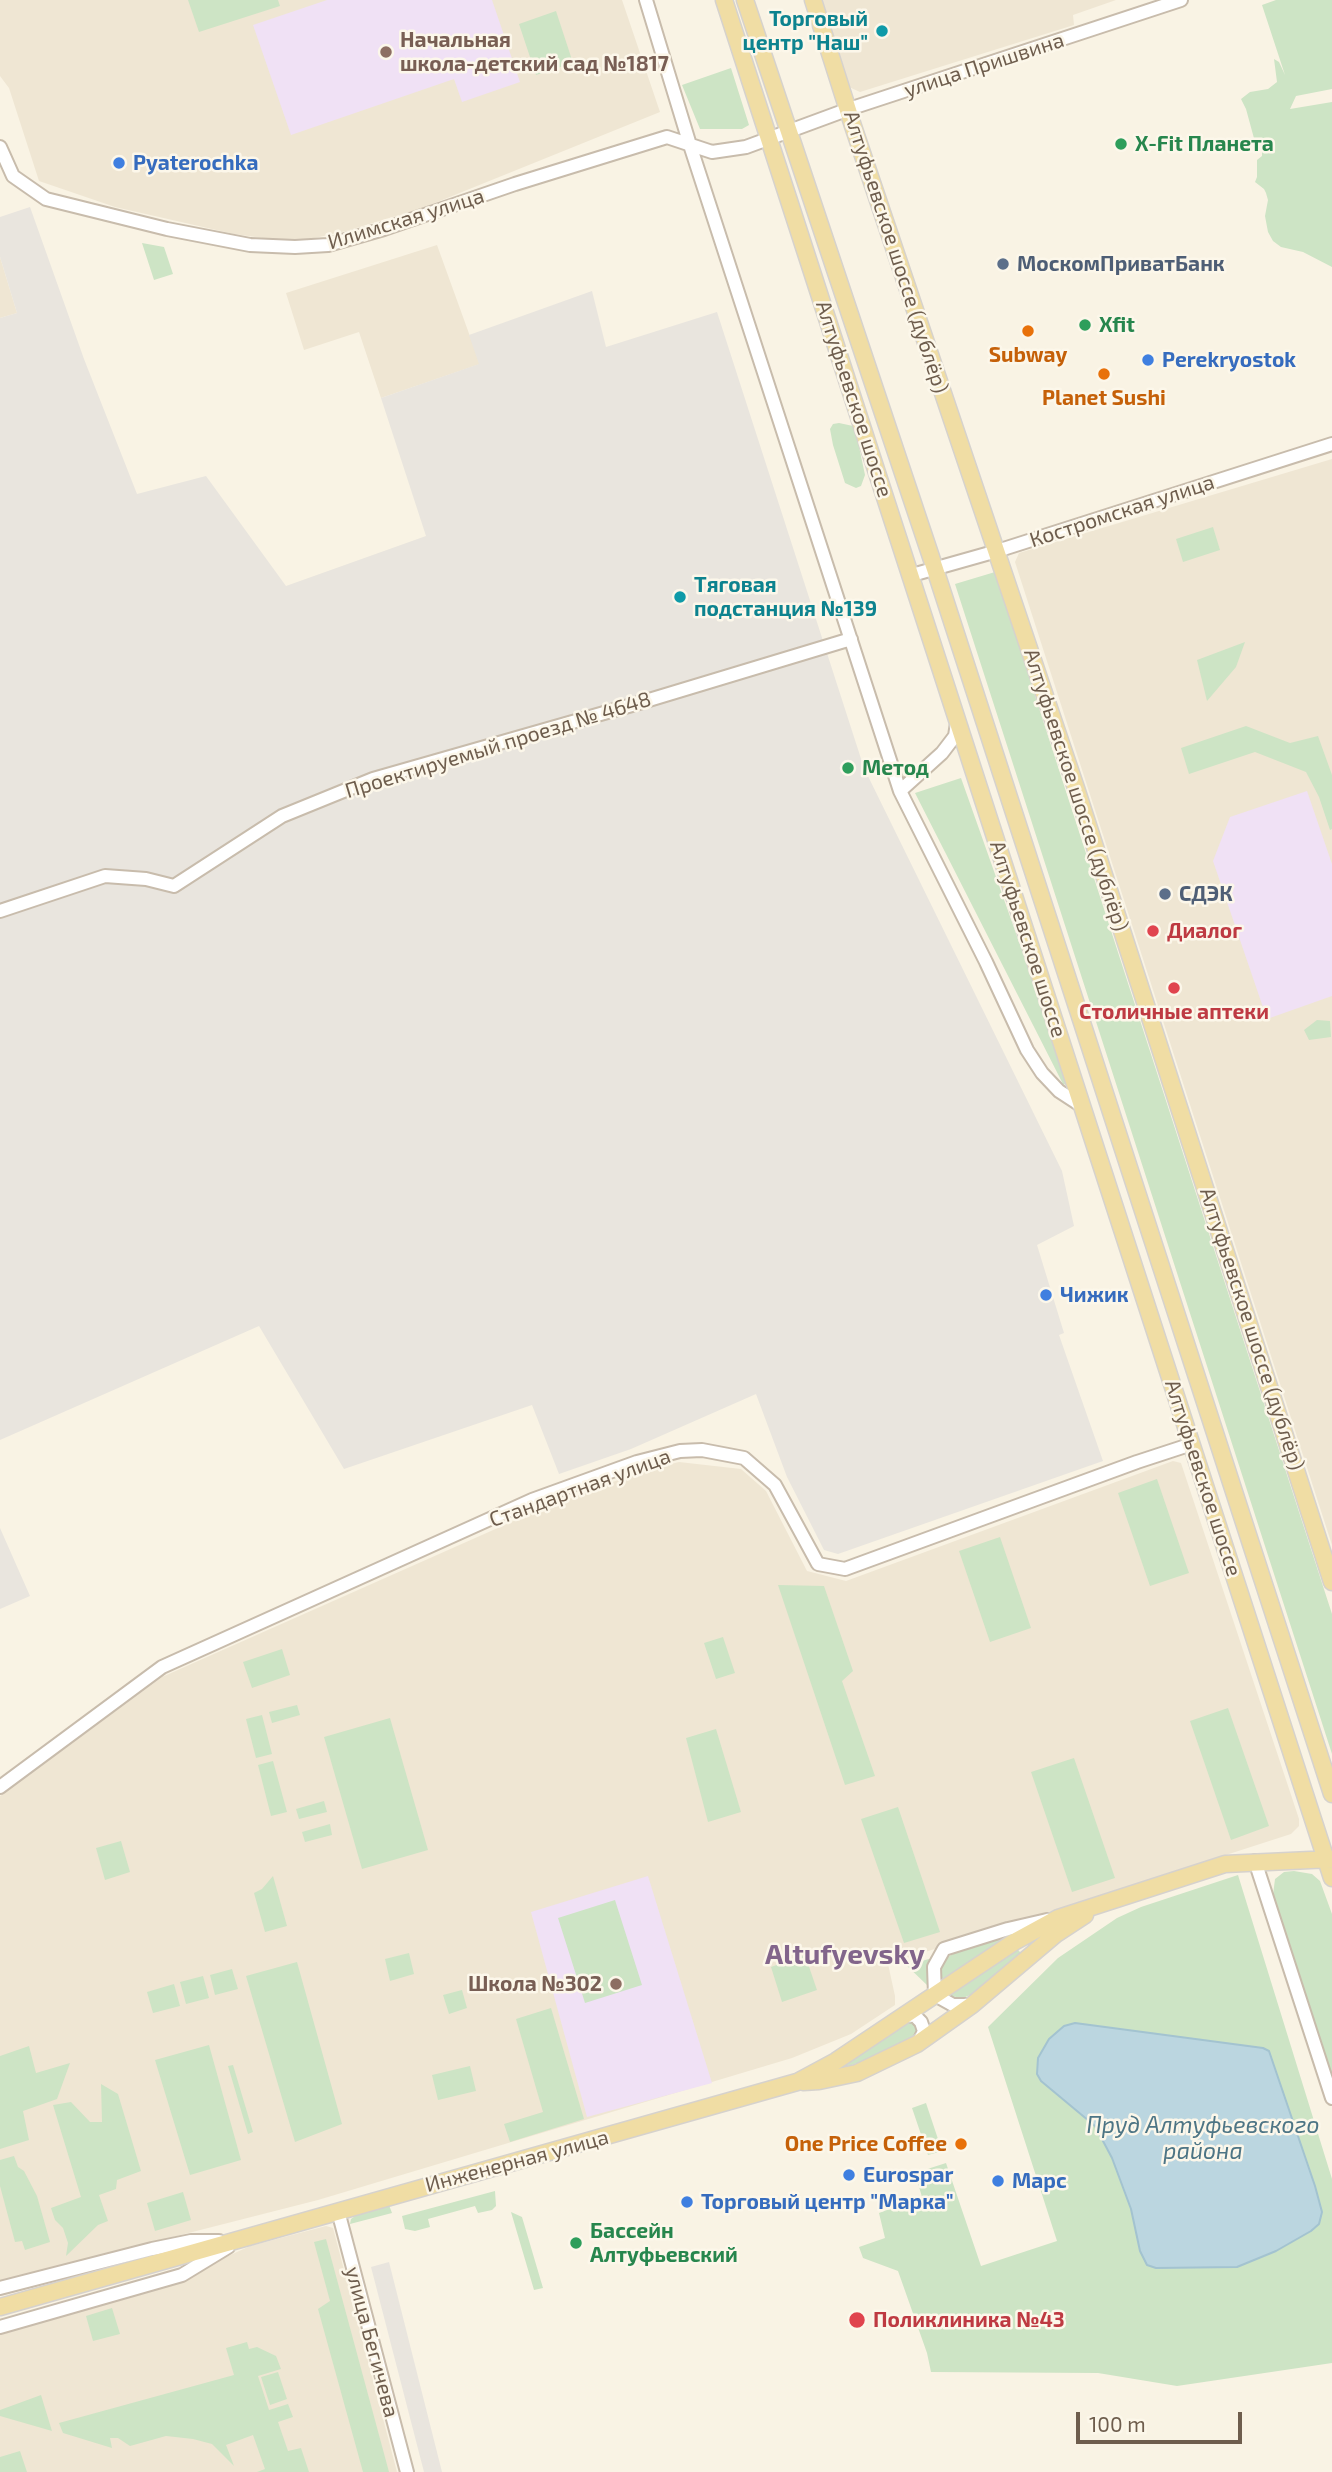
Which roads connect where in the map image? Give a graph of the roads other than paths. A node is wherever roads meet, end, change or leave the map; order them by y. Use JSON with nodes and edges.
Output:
{"nodes":[{"id":1,"x":646,"y":0,"type":"edge"},
{"id":2,"x":724,"y":0,"type":"edge"},
{"id":3,"x":745,"y":0,"type":"edge"},
{"id":4,"x":813,"y":0,"type":"edge"},
{"id":5,"x":1181,"y":0,"type":"edge"},
{"id":6,"x":849,"y":109,"type":"junction"},
{"id":7,"x":681,"y":117,"type":"junction"},
{"id":8,"x":787,"y":131,"type":"junction"},
{"id":9,"x":667,"y":136,"type":"junction"},
{"id":10,"x":768,"y":139,"type":"junction"},
{"id":11,"x":690,"y":145,"type":"junction"},
{"id":12,"x":0,"y":147,"type":"edge"},
{"id":13,"x":1332,"y":444,"type":"edge"},
{"id":14,"x":997,"y":551,"type":"junction"},
{"id":15,"x":934,"y":569,"type":"junction"},
{"id":16,"x":912,"y":575,"type":"junction"},
{"id":17,"x":851,"y":639,"type":"junction"},
{"id":18,"x":957,"y":719,"type":"junction"},
{"id":19,"x":900,"y":791,"type":"junction"},
{"id":20,"x":0,"y":911,"type":"edge"},
{"id":21,"x":1083,"y":1106,"type":"junction"},
{"id":22,"x":1192,"y":1444,"type":"junction"},
{"id":23,"x":1332,"y":1582,"type":"edge"},
{"id":24,"x":0,"y":1787,"type":"edge"},
{"id":25,"x":1332,"y":1794,"type":"edge"},
{"id":26,"x":1329,"y":1859,"type":"edge"},
{"id":27,"x":1255,"y":1861,"type":"junction"},
{"id":28,"x":1332,"y":1878,"type":"edge"},
{"id":29,"x":1124,"y":1896,"type":"junction"},
{"id":30,"x":1058,"y":1918,"type":"junction"},
{"id":31,"x":936,"y":1995,"type":"junction"},
{"id":32,"x":972,"y":2005,"type":"junction"},
{"id":33,"x":903,"y":2015,"type":"junction"},
{"id":34,"x":917,"y":2044,"type":"junction"},
{"id":35,"x":797,"y":2082,"type":"junction"},
{"id":36,"x":1332,"y":2098,"type":"edge"},
{"id":37,"x":338,"y":2211,"type":"junction"},
{"id":38,"x":237,"y":2241,"type":"junction"},
{"id":39,"x":0,"y":2288,"type":"edge"},
{"id":40,"x":0,"y":2307,"type":"edge"},
{"id":41,"x":0,"y":2327,"type":"edge"},
{"id":42,"x":407,"y":2472,"type":"edge"}],
"edges":[{"from":1,"to":7,"type":"street"},
{"from":2,"to":10,"type":"main road","name":"Алтуфьевское шоссе"},
{"from":3,"to":8,"type":"main road","name":"Алтуфьевское шоссе"},
{"from":4,"to":6,"type":"main road","name":"Алтуфьевское шоссе (дублёр)"},
{"from":5,"to":6,"type":"street","name":"улица Пришвина"},
{"from":6,"to":8,"type":"street","name":"улица Пришвина"},
{"from":6,"to":14,"type":"main road","name":"Алтуфьевское шоссе (дублёр)"},
{"from":7,"to":9,"type":"street"},
{"from":7,"to":11,"type":"street"},
{"from":8,"to":10,"type":"street"},
{"from":8,"to":15,"type":"main road","name":"Алтуфьевское шоссе"},
{"from":9,"to":11,"type":"street"},
{"from":9,"to":12,"type":"street","name":"Илимская улица"},
{"from":10,"to":11,"type":"street"},
{"from":10,"to":16,"type":"main road","name":"Алтуфьевское шоссе"},
{"from":11,"to":17,"type":"street"},
{"from":13,"to":14,"type":"street","name":"Костромская улица"},
{"from":14,"to":15,"type":"street","name":"Костромская улица"},
{"from":14,"to":23,"type":"main road","name":"Алтуфьевское шоссе (дублёр)"},
{"from":15,"to":16,"type":"street","name":"Костромская улица"},
{"from":15,"to":25,"type":"main road","name":"Алтуфьевское шоссе"},
{"from":16,"to":18,"type":"main road","name":"Алтуфьевское шоссе"},
{"from":17,"to":19,"type":"street"},
{"from":17,"to":20,"type":"street","name":"Проектируемый проезд № 4648"},
{"from":18,"to":19,"type":"street"},
{"from":18,"to":21,"type":"main road","name":"Алтуфьевское шоссе"},
{"from":19,"to":21,"type":"street"},
{"from":21,"to":22,"type":"main road","name":"Алтуфьевское шоссе"},
{"from":22,"to":24,"type":"street","name":"Стандартная улица"},
{"from":22,"to":26,"type":"main road","name":"Алтуфьевское шоссе"},
{"from":26,"to":27,"type":"main road","name":"Инженерная улица"},
{"from":26,"to":28,"type":"main road","name":"Алтуфьевское шоссе"},
{"from":27,"to":29,"type":"main road","name":"Инженерная улица"},
{"from":27,"to":36,"type":"street"},
{"from":29,"to":30,"type":"main road","name":"Инженерная улица"},
{"from":29,"to":32,"type":"main road","name":"Инженерная улица"},
{"from":30,"to":31,"type":"main road","name":"Инженерная улица"},
{"from":30,"to":31,"type":"street"},
{"from":31,"to":32,"type":"street"},
{"from":31,"to":33,"type":"main road","name":"Инженерная улица"},
{"from":32,"to":34,"type":"main road","name":"Инженерная улица"},
{"from":33,"to":34,"type":"street"},
{"from":33,"to":35,"type":"main road","name":"Инженерная улица"},
{"from":34,"to":35,"type":"main road","name":"Инженерная улица"},
{"from":35,"to":37,"type":"main road","name":"Инженерная улица"},
{"from":37,"to":38,"type":"main road","name":"Инженерная улица"},
{"from":37,"to":42,"type":"street","name":"улица Бегичева"},
{"from":38,"to":39,"type":"street","name":"Инженерная улица"},
{"from":38,"to":40,"type":"main road"},
{"from":38,"to":41,"type":"street","name":"Инженерная улица"}]}
